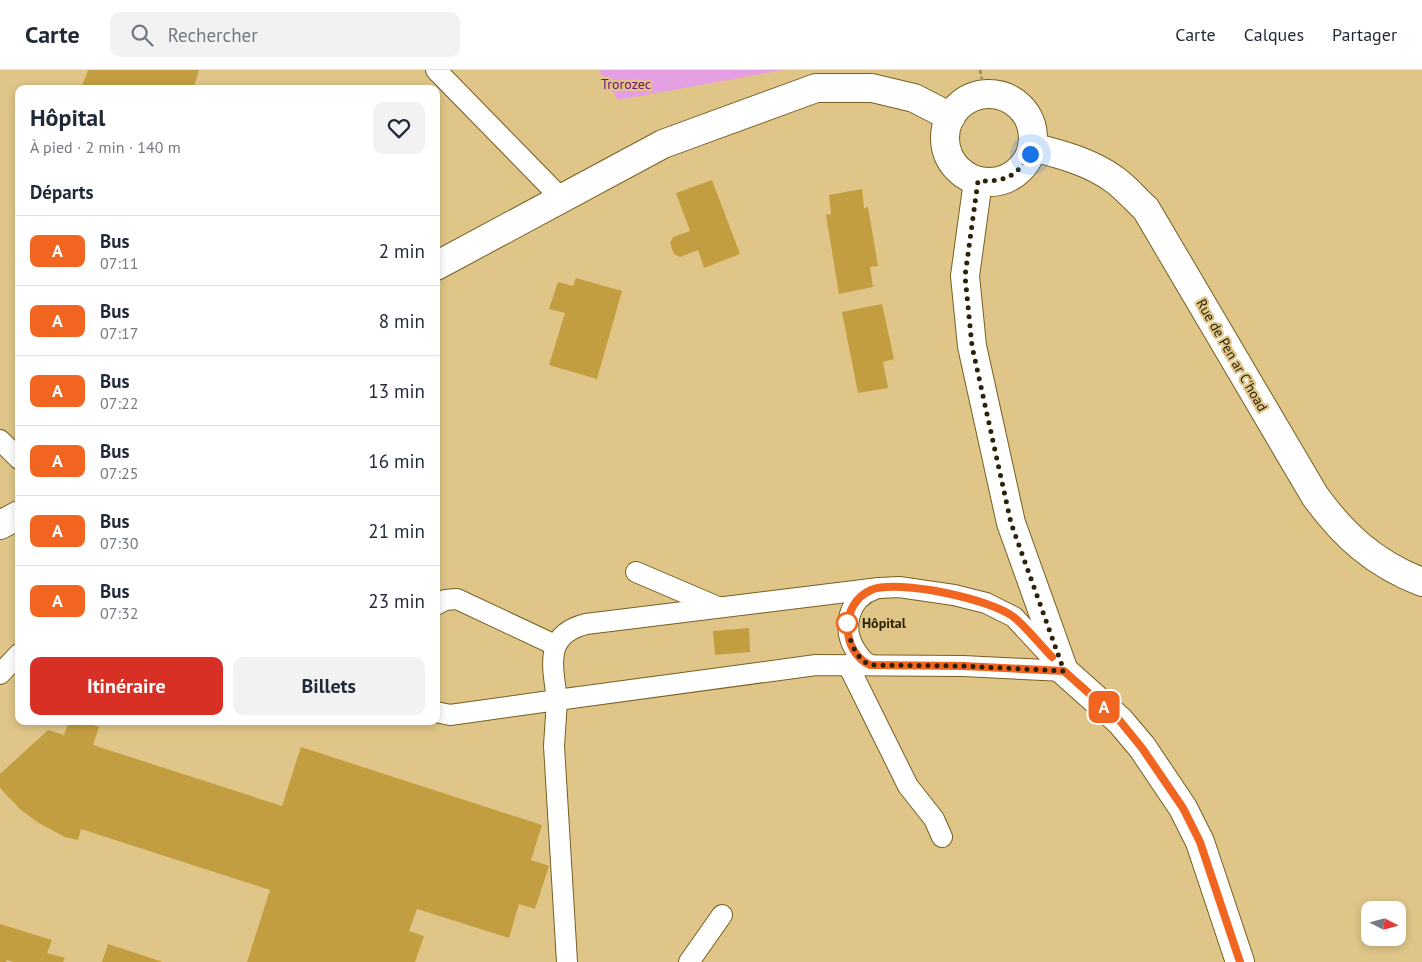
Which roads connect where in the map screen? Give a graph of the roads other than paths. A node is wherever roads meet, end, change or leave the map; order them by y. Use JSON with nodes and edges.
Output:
{"nodes":[{"id":1,"x":436,"y":70,"type":"edge"},
{"id":2,"x":982,"y":82,"type":"edge"},
{"id":3,"x":950,"y":116,"type":"junction"},
{"id":4,"x":1032,"y":147,"type":"junction"},
{"id":5,"x":978,"y":181,"type":"junction"},
{"id":6,"x":562,"y":199,"type":"junction"},
{"id":7,"x":440,"y":264,"type":"edge"},
{"id":8,"x":0,"y":440,"type":"edge"},
{"id":9,"x":15,"y":455,"type":"edge"},
{"id":10,"x":15,"y":518,"type":"edge"},
{"id":11,"x":0,"y":525,"type":"edge"},
{"id":12,"x":636,"y":572,"type":"dead end"},
{"id":13,"x":1422,"y":582,"type":"edge"},
{"id":14,"x":879,"y":588,"type":"junction"},
{"id":15,"x":440,"y":603,"type":"edge"},
{"id":16,"x":718,"y":608,"type":"junction"},
{"id":17,"x":555,"y":645,"type":"junction"},
{"id":18,"x":15,"y":658,"type":"edge"},
{"id":19,"x":870,"y":665,"type":"junction"},
{"id":20,"x":848,"y":666,"type":"junction"},
{"id":21,"x":1064,"y":671,"type":"junction"},
{"id":22,"x":0,"y":674,"type":"edge"},
{"id":23,"x":557,"y":700,"type":"junction"},
{"id":24,"x":440,"y":713,"type":"edge"},
{"id":25,"x":942,"y":837,"type":"dead end"},
{"id":26,"x":722,"y":915,"type":"dead end"},
{"id":27,"x":567,"y":962,"type":"edge"},
{"id":28,"x":690,"y":962,"type":"edge"},
{"id":29,"x":1240,"y":962,"type":"edge"}],
"edges":[{"from":1,"to":6,"type":"lane"},
{"from":2,"to":3,"type":"street"},
{"from":2,"to":4,"type":"street"},
{"from":3,"to":5,"type":"street"},
{"from":3,"to":6,"type":"street"},
{"from":4,"to":5,"type":"street"},
{"from":4,"to":13,"type":"street","name":"Rue de Pen ar C'hoad"},
{"from":5,"to":21,"type":"street"},
{"from":6,"to":7,"type":"street"},
{"from":8,"to":9,"type":"lane"},
{"from":10,"to":11,"type":"street"},
{"from":12,"to":16,"type":"lane"},
{"from":14,"to":16,"type":"lane"},
{"from":14,"to":19,"type":"lane"},
{"from":14,"to":21,"type":"lane"},
{"from":15,"to":17,"type":"lane"},
{"from":16,"to":17,"type":"lane"},
{"from":17,"to":23,"type":"lane"},
{"from":18,"to":22,"type":"lane"},
{"from":19,"to":20,"type":"lane"},
{"from":19,"to":21,"type":"lane"},
{"from":20,"to":23,"type":"lane"},
{"from":20,"to":25,"type":"lane"},
{"from":21,"to":29,"type":"street"},
{"from":23,"to":24,"type":"lane"},
{"from":23,"to":27,"type":"lane"},
{"from":26,"to":28,"type":"lane"}]}
